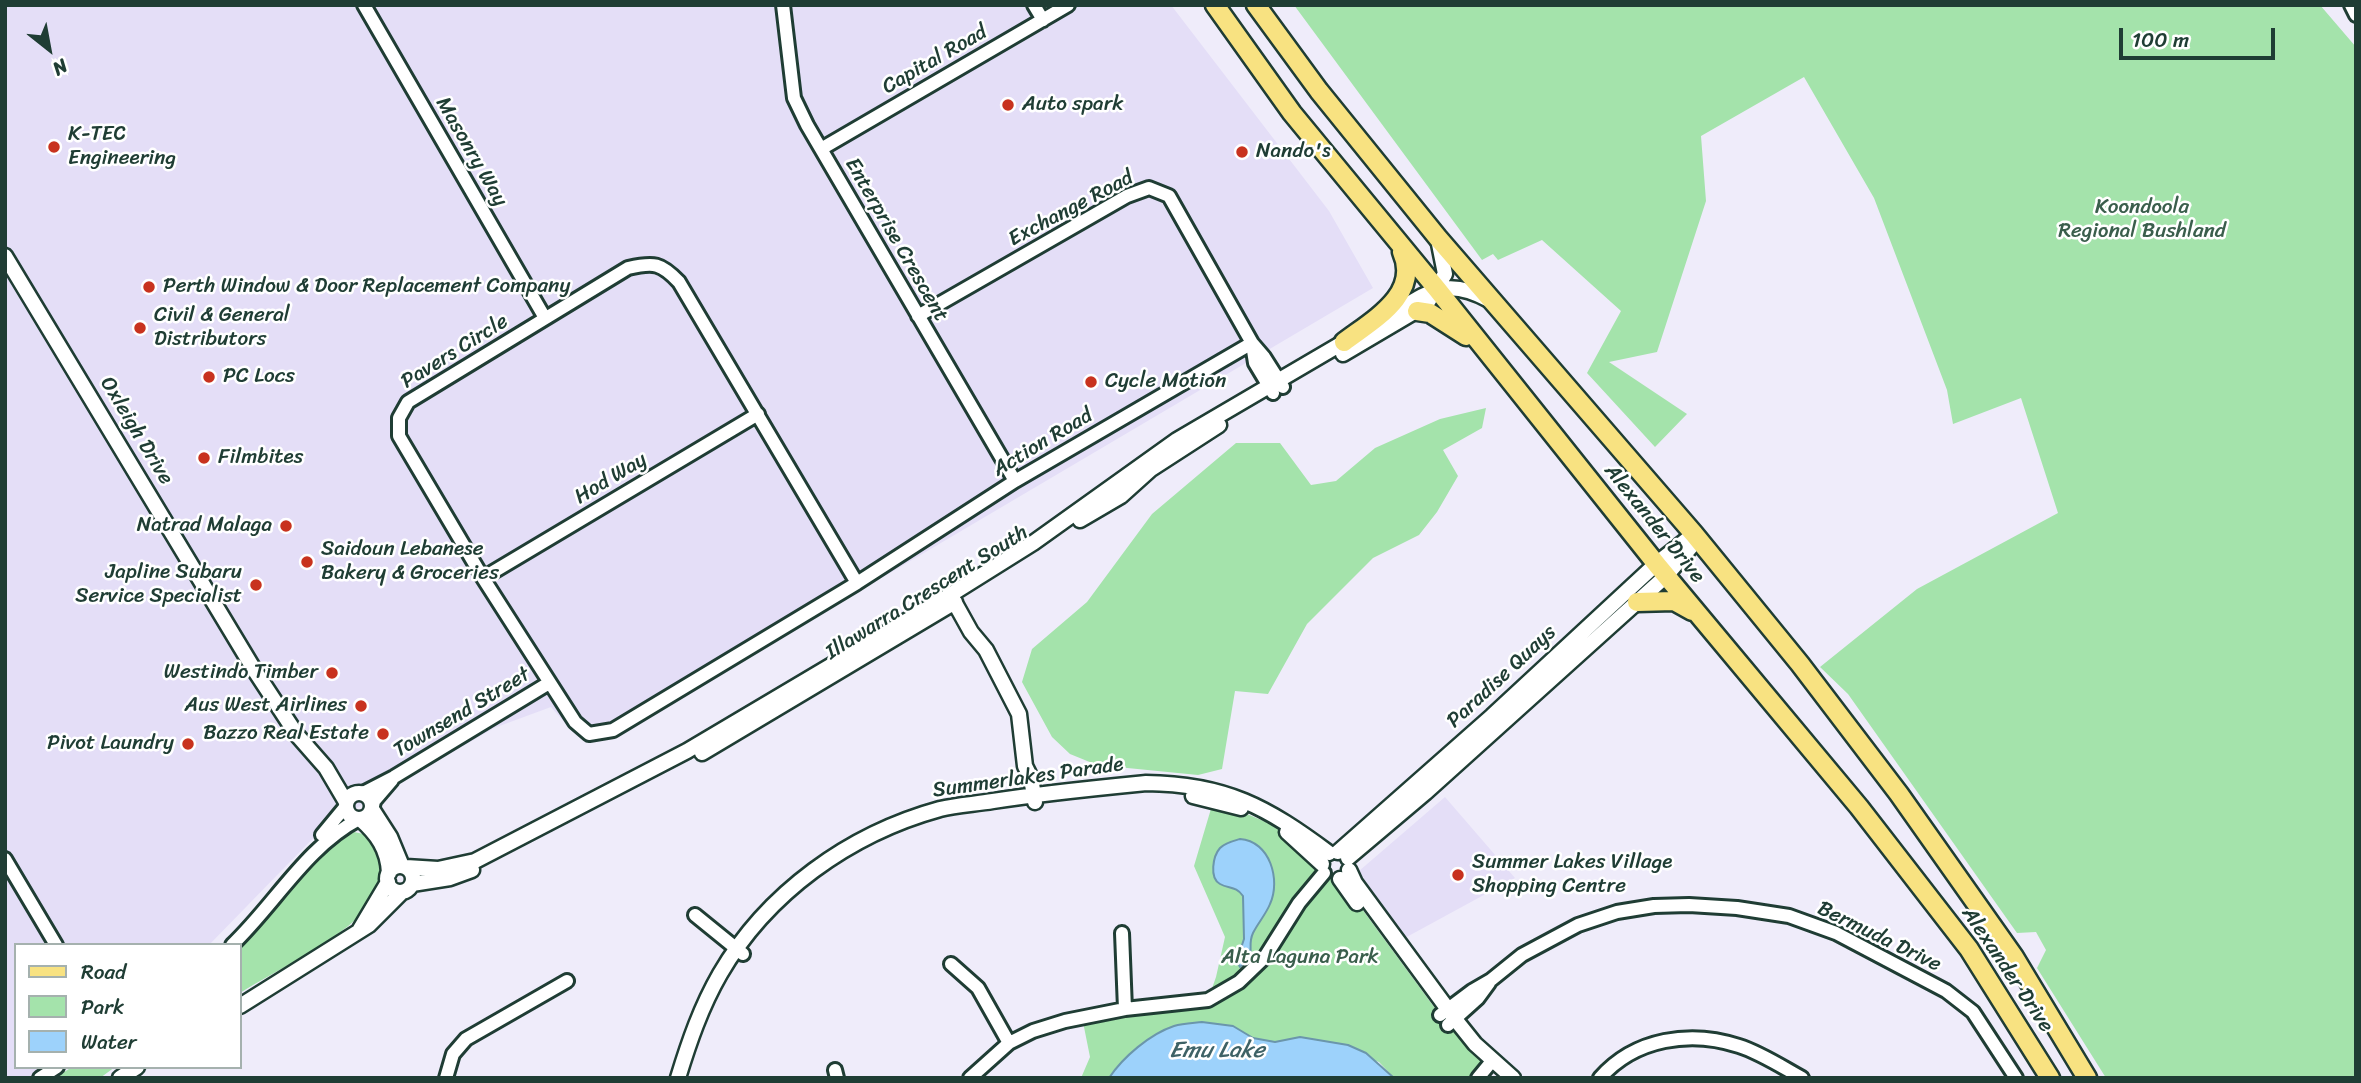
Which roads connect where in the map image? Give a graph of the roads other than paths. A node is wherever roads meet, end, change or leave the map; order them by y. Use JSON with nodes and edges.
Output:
{"nodes":[{"id":1,"x":363,"y":5,"type":"edge"},
{"id":2,"x":783,"y":5,"type":"edge"},
{"id":3,"x":1034,"y":5,"type":"edge"},
{"id":4,"x":1068,"y":5,"type":"edge"},
{"id":5,"x":1215,"y":5,"type":"edge"},
{"id":6,"x":1256,"y":5,"type":"edge"},
{"id":7,"x":2351,"y":5,"type":"edge"},
{"id":8,"x":2356,"y":15,"type":"edge"},
{"id":9,"x":1043,"y":20,"type":"junction"},
{"id":10,"x":821,"y":149,"type":"junction"},
{"id":11,"x":1437,"y":238,"type":"junction"},
{"id":12,"x":1398,"y":242,"type":"junction"},
{"id":13,"x":5,"y":256,"type":"edge"},
{"id":14,"x":1437,"y":289,"type":"junction"},
{"id":15,"x":1494,"y":303,"type":"junction"},
{"id":16,"x":1417,"y":311,"type":"junction"},
{"id":17,"x":918,"y":316,"type":"junction"},
{"id":18,"x":545,"y":318,"type":"junction"},
{"id":19,"x":1344,"y":342,"type":"junction"},
{"id":20,"x":1252,"y":343,"type":"junction"},
{"id":21,"x":1488,"y":354,"type":"junction"},
{"id":22,"x":1276,"y":386,"type":"junction"},
{"id":23,"x":758,"y":414,"type":"junction"},
{"id":24,"x":1015,"y":481,"type":"junction"},
{"id":25,"x":1696,"y":537,"type":"junction"},
{"id":26,"x":1661,"y":570,"type":"junction"},
{"id":27,"x":483,"y":578,"type":"junction"},
{"id":28,"x":857,"y":583,"type":"junction"},
{"id":29,"x":956,"y":596,"type":"junction"},
{"id":30,"x":1637,"y":602,"type":"junction"},
{"id":31,"x":1698,"y":614,"type":"junction"},
{"id":32,"x":550,"y":682,"type":"junction"},
{"id":33,"x":326,"y":768,"type":"junction"},
{"id":34,"x":394,"y":777,"type":"junction"},
{"id":35,"x":1420,"y":788,"type":"junction"},
{"id":36,"x":361,"y":792,"type":"junction"},
{"id":37,"x":1028,"y":799,"type":"junction"},
{"id":38,"x":346,"y":804,"type":"junction"},
{"id":39,"x":373,"y":808,"type":"junction"},
{"id":40,"x":359,"y":819,"type":"junction"},
{"id":41,"x":315,"y":852,"type":"junction"},
{"id":42,"x":5,"y":859,"type":"edge"},
{"id":43,"x":1335,"y":866,"type":"junction"},
{"id":44,"x":396,"y":872,"type":"junction"},
{"id":45,"x":407,"y":888,"type":"junction"},
{"id":46,"x":695,"y":915,"type":"dead end"},
{"id":47,"x":359,"y":930,"type":"junction"},
{"id":48,"x":1122,"y":933,"type":"dead end"},
{"id":49,"x":56,"y":943,"type":"edge"},
{"id":50,"x":234,"y":943,"type":"edge"},
{"id":51,"x":739,"y":951,"type":"junction"},
{"id":52,"x":951,"y":964,"type":"dead end"},
{"id":53,"x":567,"y":981,"type":"dead end"},
{"id":54,"x":242,"y":1005,"type":"edge"},
{"id":55,"x":1125,"y":1009,"type":"junction"},
{"id":56,"x":1447,"y":1017,"type":"junction"},
{"id":57,"x":1009,"y":1043,"type":"junction"},
{"id":58,"x":1485,"y":1069,"type":"edge"},
{"id":59,"x":446,"y":1078,"type":"edge"},
{"id":60,"x":678,"y":1078,"type":"edge"},
{"id":61,"x":687,"y":1078,"type":"edge"},
{"id":62,"x":970,"y":1078,"type":"edge"},
{"id":63,"x":1498,"y":1078,"type":"edge"},
{"id":64,"x":1513,"y":1078,"type":"edge"},
{"id":65,"x":1600,"y":1078,"type":"edge"},
{"id":66,"x":1802,"y":1078,"type":"edge"},
{"id":67,"x":2016,"y":1078,"type":"edge"},
{"id":68,"x":2050,"y":1078,"type":"edge"},
{"id":69,"x":2087,"y":1078,"type":"edge"}],
"edges":[{"from":1,"to":18,"type":"street","name":"Masonry Way"},
{"from":2,"to":10,"type":"street","name":"Enterprise Crescent"},
{"from":3,"to":9,"type":"street"},
{"from":4,"to":9,"type":"street","name":"Capital Road"},
{"from":5,"to":12,"type":"main road","name":"Alexander Drive"},
{"from":6,"to":11,"type":"main road","name":"Alexander Drive"},
{"from":7,"to":8,"type":"street"},
{"from":9,"to":10,"type":"street","name":"Capital Road"},
{"from":10,"to":17,"type":"street","name":"Enterprise Crescent"},
{"from":11,"to":14,"type":"street"},
{"from":11,"to":15,"type":"main road","name":"Alexander Drive"},
{"from":12,"to":14,"type":"main road","name":"Alexander Drive"},
{"from":12,"to":19,"type":"main road"},
{"from":13,"to":33,"type":"street","name":"Oxleigh Drive"},
{"from":14,"to":15,"type":"street"},
{"from":14,"to":16,"type":"street","name":"Illawarra Crescent South"},
{"from":14,"to":19,"type":"street","name":"Illawarra Crescent South"},
{"from":14,"to":21,"type":"main road","name":"Alexander Drive"},
{"from":15,"to":25,"type":"main road","name":"Alexander Drive"},
{"from":16,"to":21,"type":"main road"},
{"from":16,"to":22,"type":"street","name":"Illawarra Crescent South"},
{"from":17,"to":20,"type":"street","name":"Exchange Road"},
{"from":17,"to":24,"type":"street","name":"Enterprise Crescent"},
{"from":18,"to":23,"type":"street","name":"Pavers Circle"},
{"from":18,"to":27,"type":"street","name":"Pavers Circle"},
{"from":19,"to":22,"type":"street","name":"Illawarra Crescent South"},
{"from":20,"to":22,"type":"street","name":"Exchange Road"},
{"from":20,"to":24,"type":"street","name":"Action Road"},
{"from":21,"to":26,"type":"main road","name":"Alexander Drive"},
{"from":22,"to":29,"type":"street","name":"Illawarra Crescent South"},
{"from":23,"to":27,"type":"street","name":"Hod Way"},
{"from":23,"to":28,"type":"street","name":"Pavers Circle"},
{"from":24,"to":28,"type":"street","name":"Action Road"},
{"from":25,"to":26,"type":"street","name":"Paradise Quays"},
{"from":25,"to":69,"type":"main road","name":"Alexander Drive"},
{"from":26,"to":30,"type":"street","name":"Paradise Quays"},
{"from":26,"to":31,"type":"main road","name":"Alexander Drive"},
{"from":26,"to":35,"type":"street","name":"Paradise Quays"},
{"from":27,"to":32,"type":"street","name":"Pavers Circle"},
{"from":28,"to":32,"type":"street","name":"Pavers Circle"},
{"from":29,"to":37,"type":"street"},
{"from":29,"to":44,"type":"street","name":"Illawarra Crescent South"},
{"from":29,"to":45,"type":"street","name":"Illawarra Crescent South"},
{"from":30,"to":31,"type":"main road"},
{"from":30,"to":35,"type":"street","name":"Paradise Quays"},
{"from":31,"to":68,"type":"main road","name":"Alexander Drive"},
{"from":32,"to":34,"type":"street","name":"Townsend Street"},
{"from":33,"to":36,"type":"street","name":"Oxleigh Drive"},
{"from":33,"to":38,"type":"street","name":"Oxleigh Drive"},
{"from":34,"to":36,"type":"street","name":"Townsend Street"},
{"from":34,"to":39,"type":"street","name":"Townsend Street"},
{"from":35,"to":43,"type":"street","name":"Paradise Quays"},
{"from":36,"to":38,"type":"street"},
{"from":36,"to":39,"type":"street"},
{"from":37,"to":43,"type":"street","name":"Summerlakes Parade"},
{"from":37,"to":51,"type":"street","name":"Summerlakes Parade"},
{"from":38,"to":40,"type":"street"},
{"from":38,"to":41,"type":"street"},
{"from":39,"to":40,"type":"street"},
{"from":39,"to":44,"type":"street"},
{"from":40,"to":41,"type":"street"},
{"from":40,"to":44,"type":"street"},
{"from":41,"to":50,"type":"street"},
{"from":42,"to":49,"type":"street"},
{"from":43,"to":55,"type":"street","name":"Paradise Quays"},
{"from":43,"to":56,"type":"street","name":"Summerlakes Parade"},
{"from":44,"to":45,"type":"street"},
{"from":44,"to":45,"type":"street"},
{"from":44,"to":47,"type":"street"},
{"from":45,"to":47,"type":"street"},
{"from":46,"to":51,"type":"street"},
{"from":47,"to":54,"type":"street"},
{"from":48,"to":55,"type":"street"},
{"from":51,"to":60,"type":"street","name":"Summerlakes Parade"},
{"from":51,"to":61,"type":"street","name":"Summerlakes Parade"},
{"from":52,"to":57,"type":"street"},
{"from":53,"to":59,"type":"street"},
{"from":55,"to":57,"type":"street","name":"Paradise Quays"},
{"from":56,"to":58,"type":"street","name":"Summerlakes Parade"},
{"from":56,"to":67,"type":"street","name":"Bermuda Drive"},
{"from":57,"to":62,"type":"street","name":"Paradise Quays"},
{"from":58,"to":63,"type":"street","name":"Summerlakes Parade"},
{"from":58,"to":64,"type":"street","name":"Summerlakes Parade"},
{"from":65,"to":66,"type":"street"}]}
